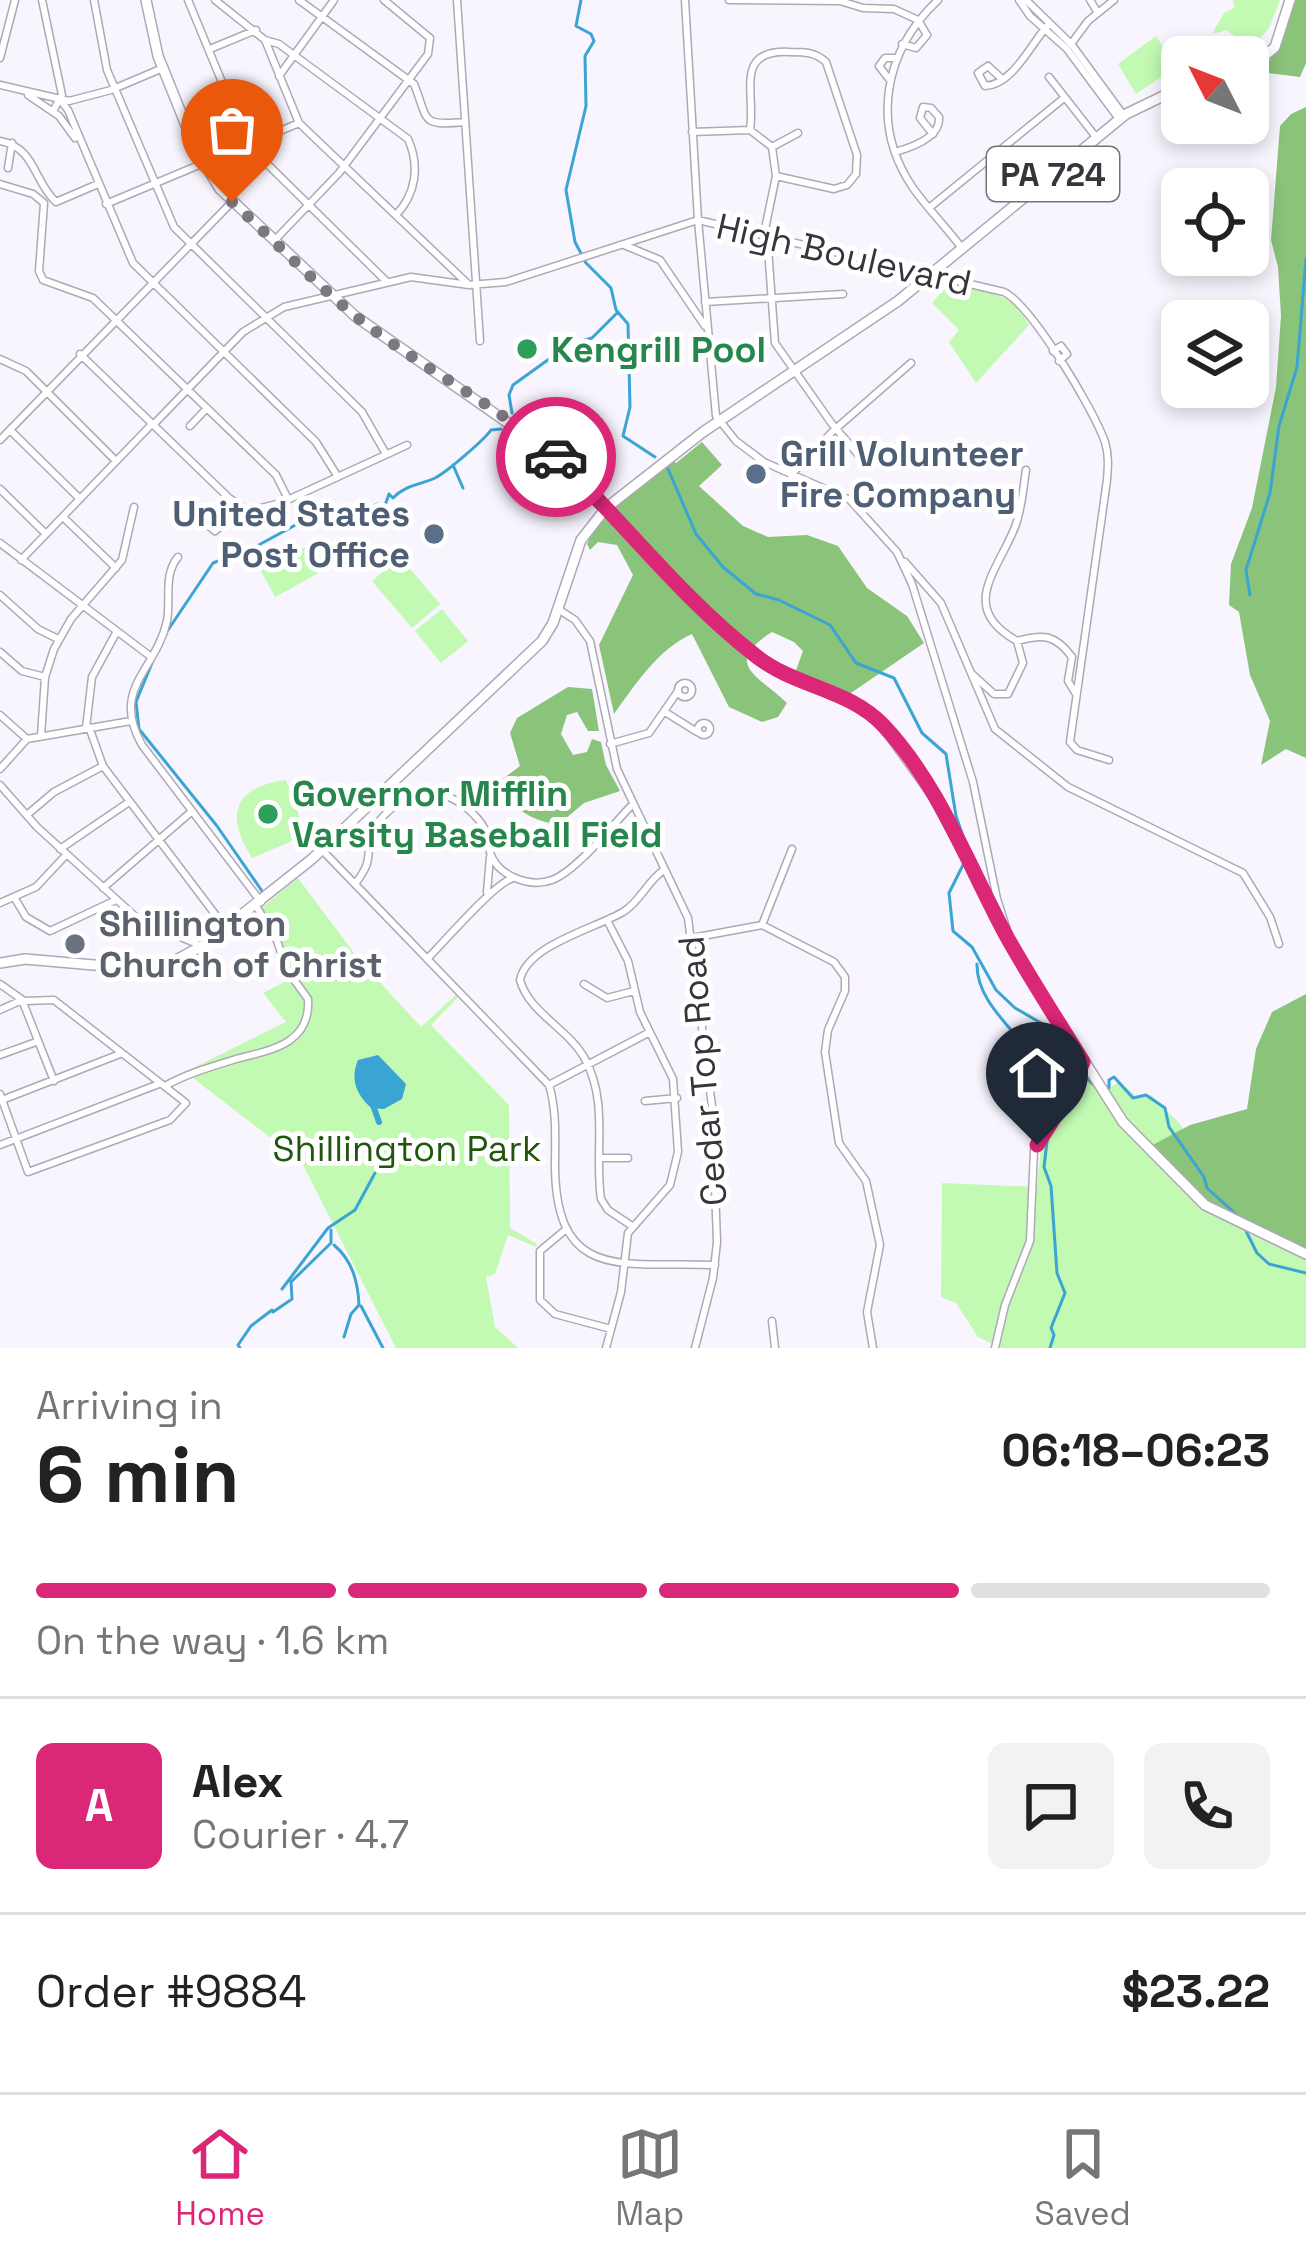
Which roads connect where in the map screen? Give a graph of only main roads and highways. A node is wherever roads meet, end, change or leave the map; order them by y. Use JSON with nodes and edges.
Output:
{"nodes":[{"id":1,"x":146,"y":0,"type":"edge"},
{"id":2,"x":1290,"y":0,"type":"edge"},
{"id":3,"x":1269,"y":52,"type":"edge"},
{"id":4,"x":1161,"y":97,"type":"edge"},
{"id":5,"x":606,"y":508,"type":"junction"},
{"id":6,"x":0,"y":963,"type":"edge"},
{"id":7,"x":1306,"y":1254,"type":"edge"}],
"edges":[{"from":1,"to":5,"type":"main road"},
{"from":2,"to":3,"type":"main road"},
{"from":4,"to":5,"type":"main road","number":"PA 724"},
{"from":5,"to":6,"type":"main road","number":"PA 724"},
{"from":5,"to":7,"type":"main road"}]}
